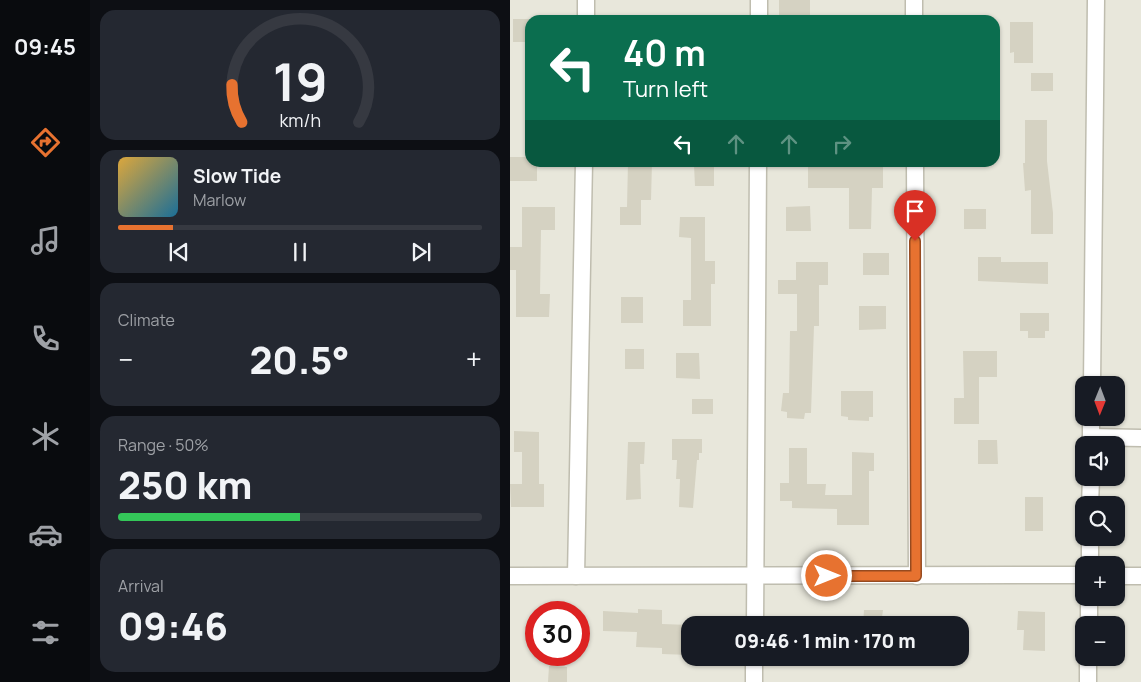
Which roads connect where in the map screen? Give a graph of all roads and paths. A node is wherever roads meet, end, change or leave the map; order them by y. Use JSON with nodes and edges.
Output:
{"nodes":[{"id":1,"x":586,"y":0,"type":"edge"},
{"id":2,"x":759,"y":0,"type":"edge"},
{"id":3,"x":914,"y":0,"type":"edge"},
{"id":4,"x":1096,"y":0,"type":"edge"},
{"id":5,"x":586,"y":15,"type":"edge"},
{"id":6,"x":759,"y":15,"type":"edge"},
{"id":7,"x":914,"y":15,"type":"edge"},
{"id":8,"x":584,"y":167,"type":"edge"},
{"id":9,"x":758,"y":167,"type":"edge"},
{"id":10,"x":915,"y":167,"type":"edge"},
{"id":11,"x":1092,"y":376,"type":"edge"},
{"id":12,"x":1141,"y":438,"type":"edge"},
{"id":13,"x":1125,"y":439,"type":"edge"},
{"id":14,"x":1075,"y":575,"type":"edge"},
{"id":15,"x":510,"y":576,"type":"edge"},
{"id":16,"x":576,"y":576,"type":"junction"},
{"id":17,"x":756,"y":576,"type":"junction"},
{"id":18,"x":916,"y":576,"type":"junction"},
{"id":19,"x":1125,"y":576,"type":"edge"},
{"id":20,"x":1141,"y":576,"type":"edge"},
{"id":21,"x":755,"y":616,"type":"edge"},
{"id":22,"x":754,"y":666,"type":"edge"},
{"id":23,"x":1088,"y":666,"type":"edge"},
{"id":24,"x":754,"y":682,"type":"edge"},
{"id":25,"x":1088,"y":682,"type":"edge"}],
"edges":[{"from":1,"to":5,"type":"street"},
{"from":2,"to":6,"type":"street"},
{"from":3,"to":7,"type":"street"},
{"from":4,"to":11,"type":"street"},
{"from":8,"to":16,"type":"street"},
{"from":9,"to":17,"type":"street"},
{"from":10,"to":18,"type":"street"},
{"from":12,"to":13,"type":"street"},
{"from":14,"to":18,"type":"street"},
{"from":15,"to":16,"type":"street"},
{"from":16,"to":17,"type":"street"},
{"from":17,"to":18,"type":"street"},
{"from":17,"to":21,"type":"street"},
{"from":19,"to":20,"type":"street"},
{"from":22,"to":24,"type":"street"},
{"from":23,"to":25,"type":"street"}]}
